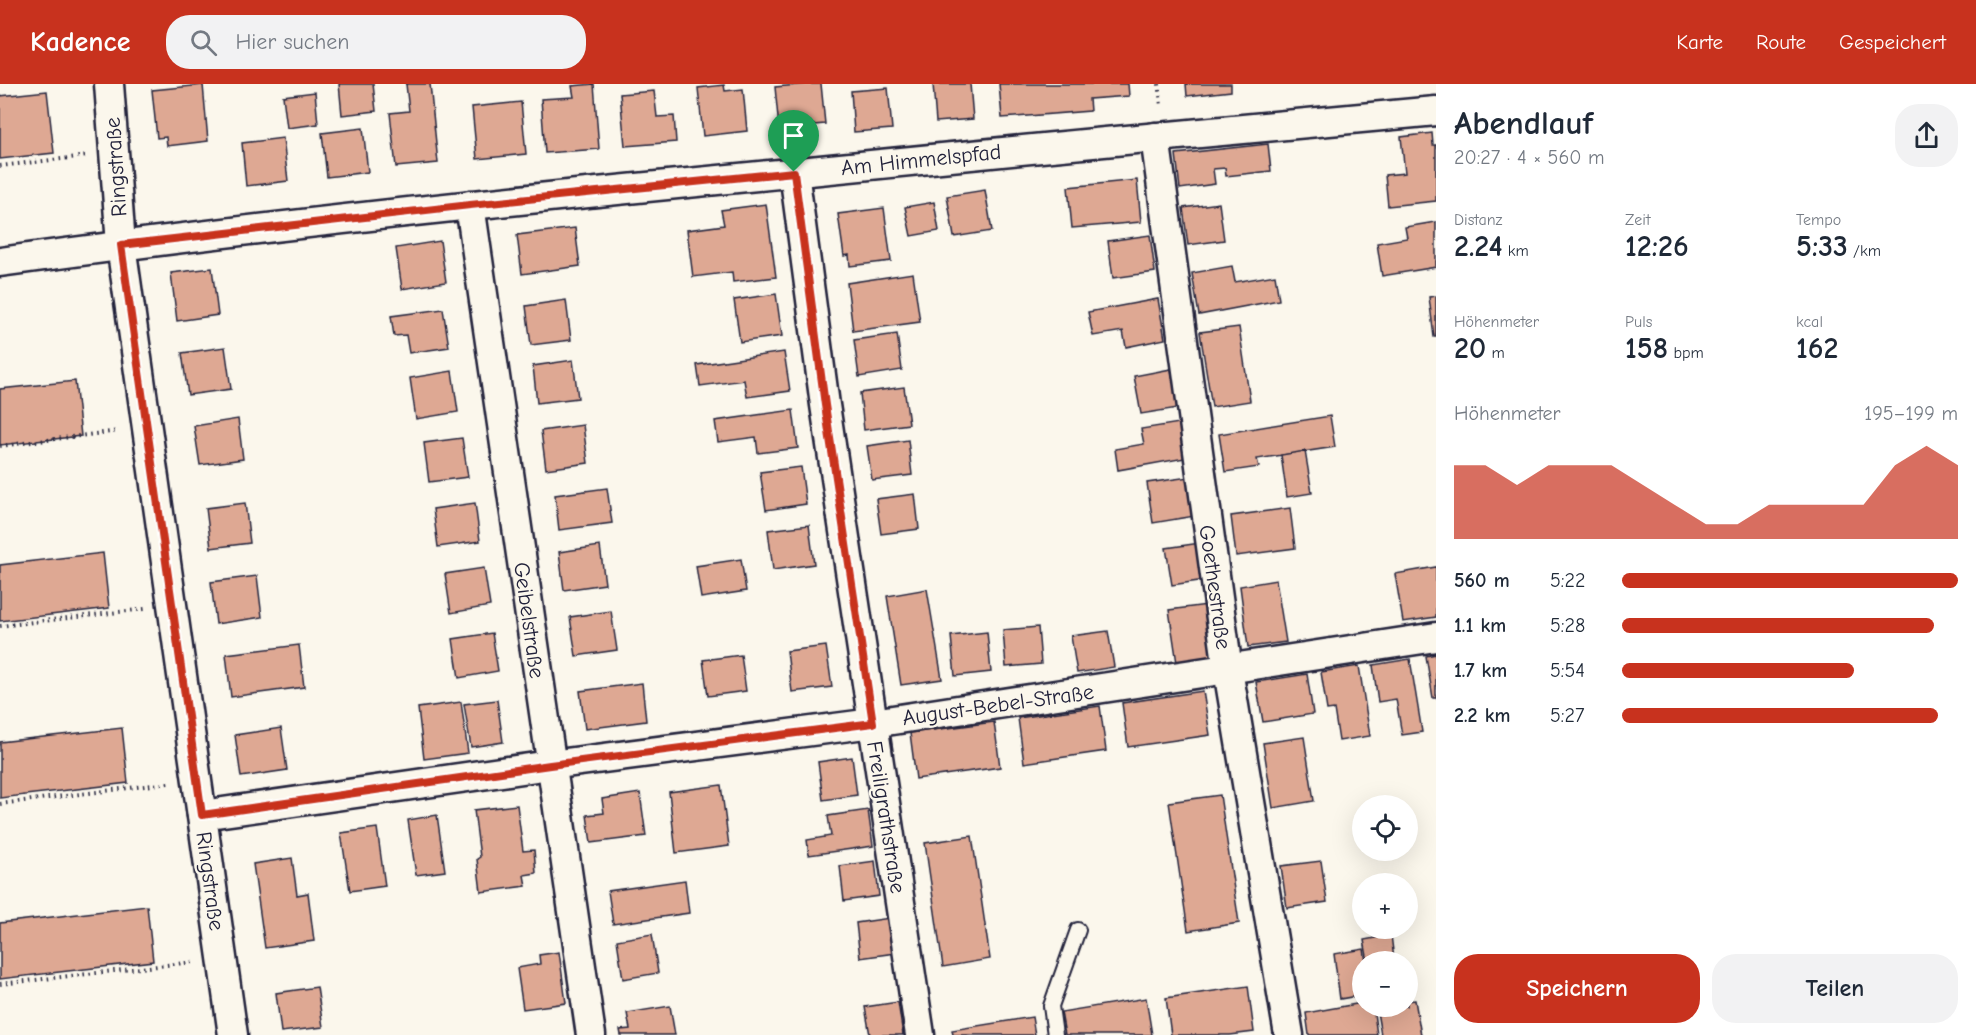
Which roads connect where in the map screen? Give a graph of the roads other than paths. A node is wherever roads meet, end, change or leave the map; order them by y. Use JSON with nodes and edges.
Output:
{"nodes":[{"id":1,"x":109,"y":84,"type":"edge"},
{"id":2,"x":1436,"y":111,"type":"edge"},
{"id":3,"x":1155,"y":137,"type":"junction"},
{"id":4,"x":794,"y":172,"type":"junction"},
{"id":5,"x":470,"y":205,"type":"junction"},
{"id":6,"x":121,"y":245,"type":"junction"},
{"id":7,"x":0,"y":262,"type":"edge"},
{"id":8,"x":1436,"y":637,"type":"edge"},
{"id":9,"x":1228,"y":670,"type":"junction"},
{"id":10,"x":873,"y":723,"type":"junction"},
{"id":11,"x":550,"y":765,"type":"junction"},
{"id":12,"x":202,"y":815,"type":"junction"},
{"id":13,"x":1078,"y":930,"type":"dead end"},
{"id":14,"x":233,"y":1035,"type":"edge"},
{"id":15,"x":591,"y":1035,"type":"edge"},
{"id":16,"x":920,"y":1035,"type":"edge"},
{"id":17,"x":1055,"y":1035,"type":"edge"},
{"id":18,"x":1289,"y":1035,"type":"edge"}],
"edges":[{"from":1,"to":6,"type":"street","name":"Ringstraße"},
{"from":2,"to":3,"type":"street","name":"Am Himmelspfad"},
{"from":3,"to":4,"type":"street","name":"Am Himmelspfad"},
{"from":3,"to":9,"type":"street","name":"Goethestraße"},
{"from":4,"to":5,"type":"street","name":"Am Himmelspfad"},
{"from":4,"to":10,"type":"street","name":"Freiligrathstraße"},
{"from":5,"to":6,"type":"street","name":"Am Himmelspfad"},
{"from":5,"to":11,"type":"street","name":"Geibelstraße"},
{"from":6,"to":7,"type":"street","name":"Am Himmelspfad"},
{"from":6,"to":12,"type":"street","name":"Ringstraße"},
{"from":8,"to":9,"type":"street","name":"August-Bebel-Straße"},
{"from":9,"to":10,"type":"street","name":"August-Bebel-Straße"},
{"from":9,"to":18,"type":"street","name":"Goethestraße"},
{"from":10,"to":11,"type":"street","name":"August-Bebel-Straße"},
{"from":10,"to":16,"type":"street","name":"Freiligrathstraße"},
{"from":11,"to":12,"type":"street","name":"August-Bebel-Straße"},
{"from":11,"to":15,"type":"street","name":"Geibelstraße"},
{"from":12,"to":14,"type":"street","name":"Ringstraße"},
{"from":13,"to":17,"type":"lane"}]}
